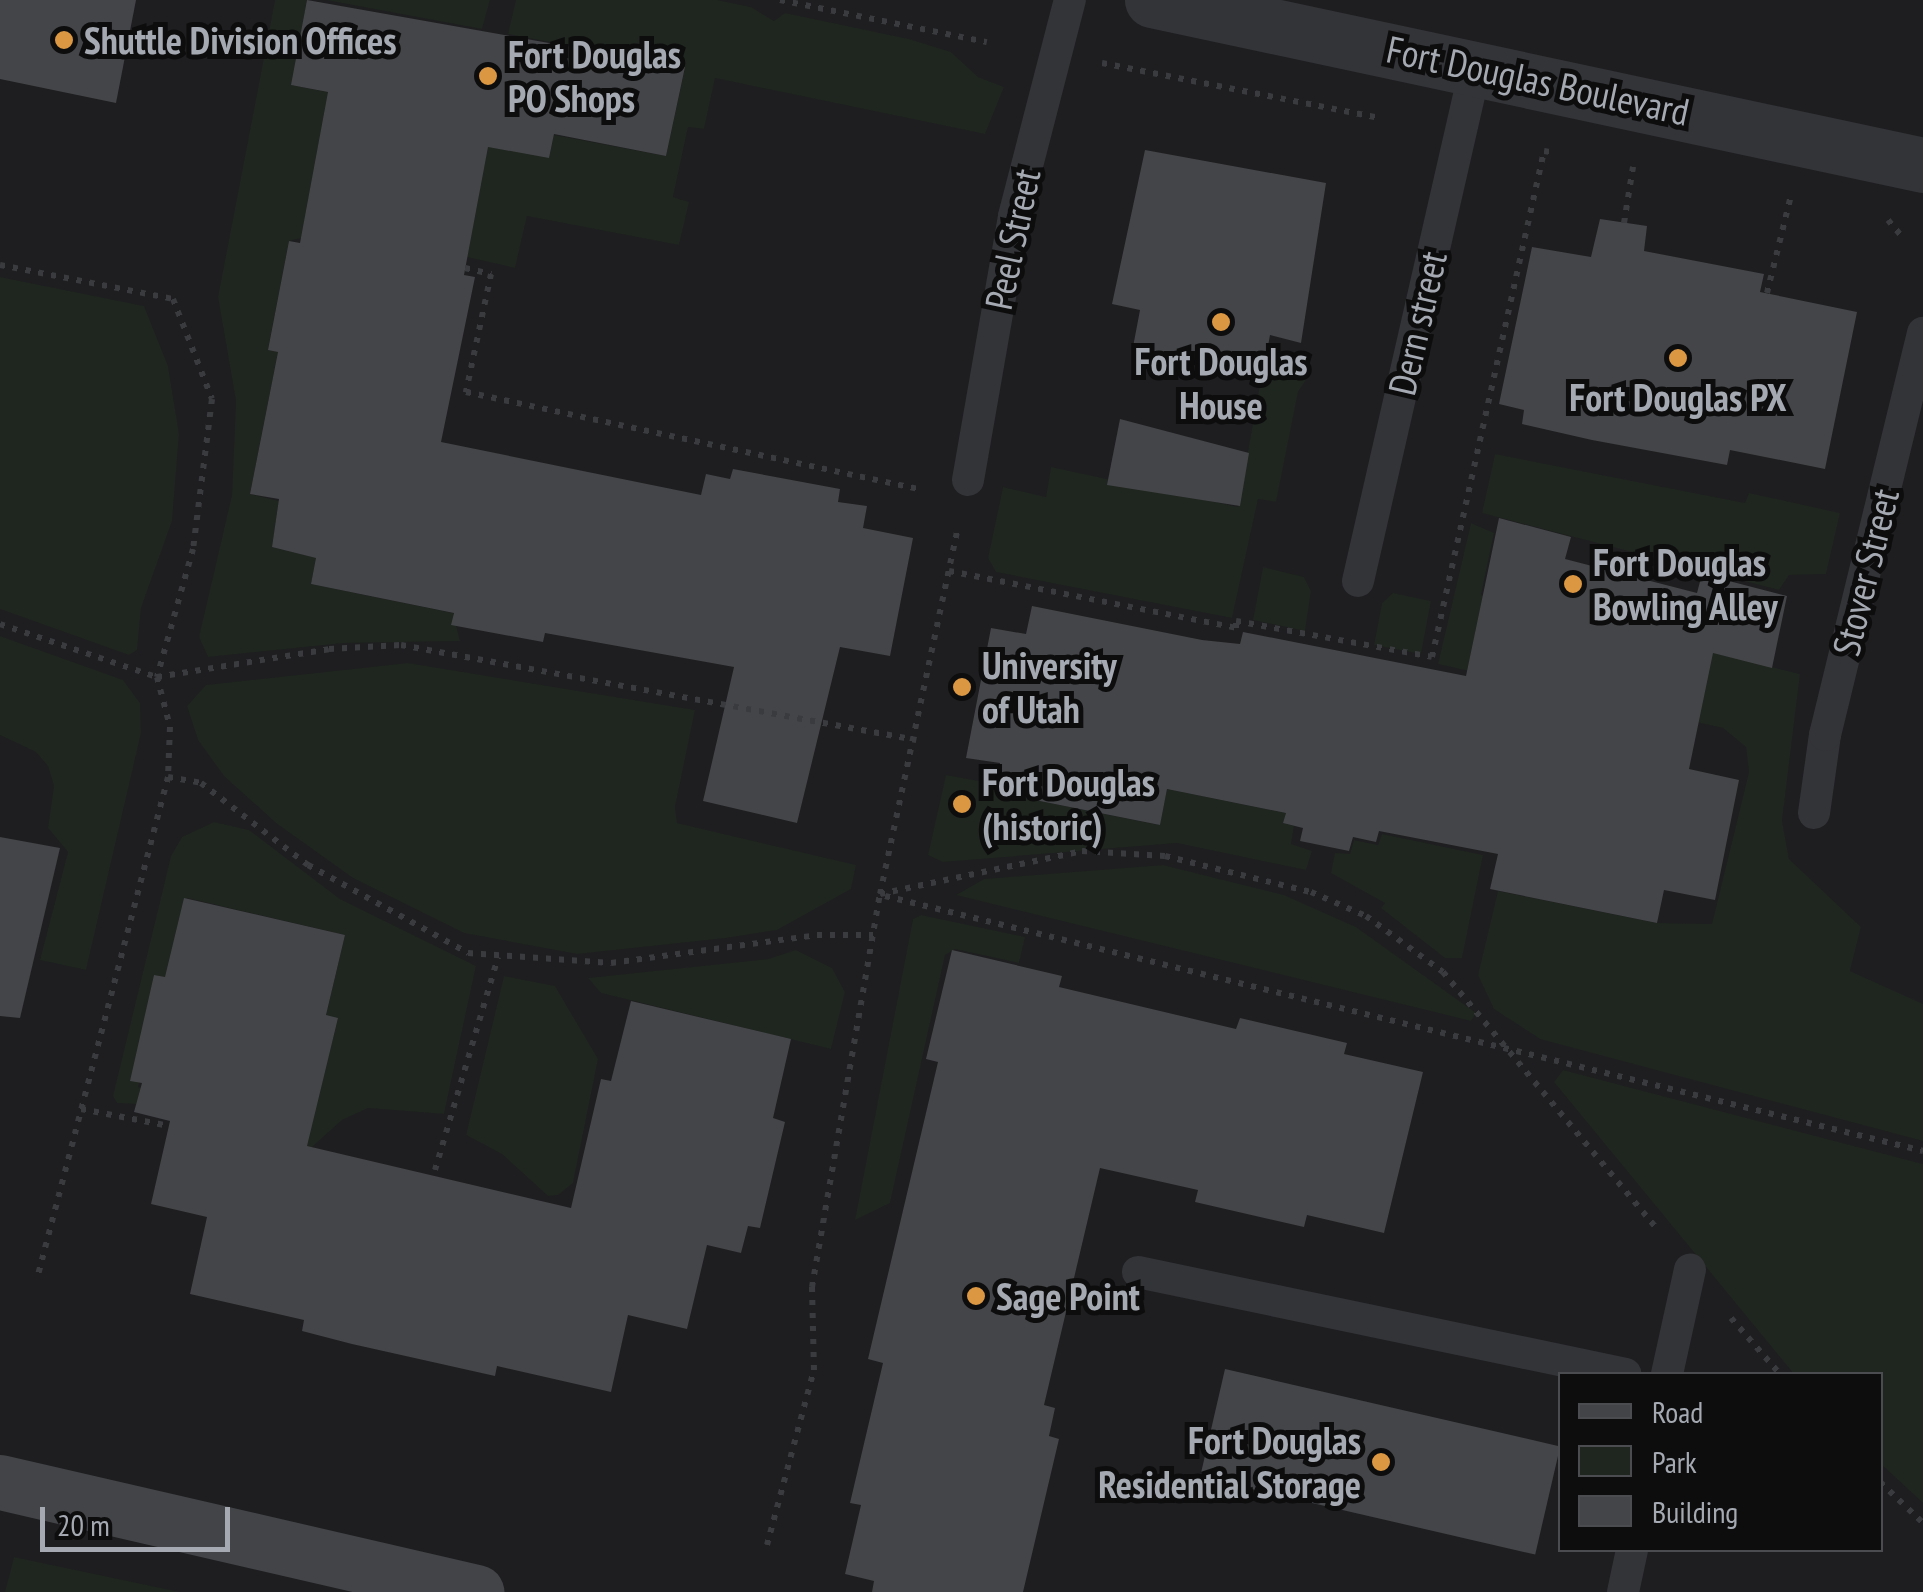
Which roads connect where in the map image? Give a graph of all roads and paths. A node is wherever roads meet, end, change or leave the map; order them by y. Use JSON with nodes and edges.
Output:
{"nodes":[{"id":1,"x":780,"y":0,"type":"edge"},
{"id":2,"x":1070,"y":0,"type":"edge"},
{"id":3,"x":1152,"y":0,"type":"edge"},
{"id":4,"x":987,"y":42,"type":"dead end"},
{"id":5,"x":1098,"y":62,"type":"dead end"},
{"id":6,"x":1476,"y":65,"type":"junction"},
{"id":7,"x":1380,"y":118,"type":"dead end"},
{"id":8,"x":1562,"y":154,"type":"dead end"},
{"id":9,"x":1615,"y":164,"type":"dead end"},
{"id":10,"x":1923,"y":165,"type":"edge"},
{"id":11,"x":1633,"y":167,"type":"junction"},
{"id":12,"x":1650,"y":170,"type":"dead end"},
{"id":13,"x":1774,"y":191,"type":"dead end"},
{"id":14,"x":1791,"y":194,"type":"junction"},
{"id":15,"x":1809,"y":197,"type":"dead end"},
{"id":16,"x":1880,"y":209,"type":"dead end"},
{"id":17,"x":1624,"y":222,"type":"dead end"},
{"id":18,"x":1903,"y":238,"type":"dead end"},
{"id":19,"x":0,"y":265,"type":"edge"},
{"id":20,"x":465,"y":268,"type":"dead end"},
{"id":21,"x":1767,"y":293,"type":"dead end"},
{"id":22,"x":1923,"y":332,"type":"edge"},
{"id":23,"x":965,"y":489,"type":"junction"},
{"id":24,"x":949,"y":572,"type":"junction"},
{"id":25,"x":1358,"y":581,"type":"dead end"},
{"id":26,"x":0,"y":624,"type":"edge"},
{"id":27,"x":157,"y":678,"type":"junction"},
{"id":28,"x":916,"y":740,"type":"junction"},
{"id":29,"x":168,"y":777,"type":"junction"},
{"id":30,"x":1814,"y":813,"type":"dead end"},
{"id":31,"x":880,"y":894,"type":"junction"},
{"id":32,"x":873,"y":935,"type":"junction"},
{"id":33,"x":498,"y":957,"type":"junction"},
{"id":34,"x":1497,"y":1044,"type":"junction"},
{"id":35,"x":81,"y":1109,"type":"junction"},
{"id":36,"x":169,"y":1126,"type":"dead end"},
{"id":37,"x":1923,"y":1151,"type":"edge"},
{"id":38,"x":435,"y":1170,"type":"dead end"},
{"id":39,"x":1690,"y":1269,"type":"junction"},
{"id":40,"x":1138,"y":1272,"type":"dead end"},
{"id":41,"x":37,"y":1279,"type":"dead end"},
{"id":42,"x":1614,"y":1372,"type":"edge"},
{"id":43,"x":1667,"y":1372,"type":"edge"},
{"id":44,"x":1778,"y":1372,"type":"edge"},
{"id":45,"x":0,"y":1482,"type":"edge"},
{"id":46,"x":1883,"y":1485,"type":"edge"},
{"id":47,"x":1923,"y":1523,"type":"edge"},
{"id":48,"x":767,"y":1544,"type":"dead end"},
{"id":49,"x":1632,"y":1552,"type":"edge"},
{"id":50,"x":476,"y":1592,"type":"edge"},
{"id":51,"x":1623,"y":1592,"type":"edge"}],
"edges":[{"from":1,"to":4,"type":"path"},
{"from":2,"to":23,"type":"lane","name":"Peel Street"},
{"from":3,"to":6,"type":"street","name":"Fort Douglas Boulevard"},
{"from":5,"to":7,"type":"path"},
{"from":6,"to":10,"type":"street","name":"Fort Douglas Boulevard"},
{"from":6,"to":25,"type":"lane","name":"Dern street"},
{"from":8,"to":24,"type":"path"},
{"from":9,"to":11,"type":"path"},
{"from":11,"to":12,"type":"path"},
{"from":11,"to":17,"type":"path"},
{"from":13,"to":14,"type":"path"},
{"from":14,"to":15,"type":"path"},
{"from":14,"to":21,"type":"path"},
{"from":16,"to":18,"type":"path"},
{"from":19,"to":27,"type":"path"},
{"from":20,"to":23,"type":"path"},
{"from":22,"to":30,"type":"lane","name":"Stover Street"},
{"from":23,"to":24,"type":"path"},
{"from":24,"to":28,"type":"path"},
{"from":26,"to":27,"type":"path"},
{"from":27,"to":28,"type":"path"},
{"from":27,"to":29,"type":"path"},
{"from":28,"to":31,"type":"path"},
{"from":29,"to":33,"type":"path"},
{"from":29,"to":35,"type":"path"},
{"from":31,"to":32,"type":"path"},
{"from":31,"to":34,"type":"path"},
{"from":31,"to":34,"type":"path"},
{"from":32,"to":33,"type":"path"},
{"from":32,"to":48,"type":"path"},
{"from":33,"to":38,"type":"path"},
{"from":34,"to":37,"type":"path"},
{"from":34,"to":39,"type":"path"},
{"from":35,"to":36,"type":"path"},
{"from":35,"to":41,"type":"path"},
{"from":39,"to":43,"type":"lane"},
{"from":39,"to":44,"type":"path"},
{"from":40,"to":42,"type":"lane"},
{"from":45,"to":50,"type":"street"},
{"from":46,"to":47,"type":"path"},
{"from":49,"to":51,"type":"lane"}]}
